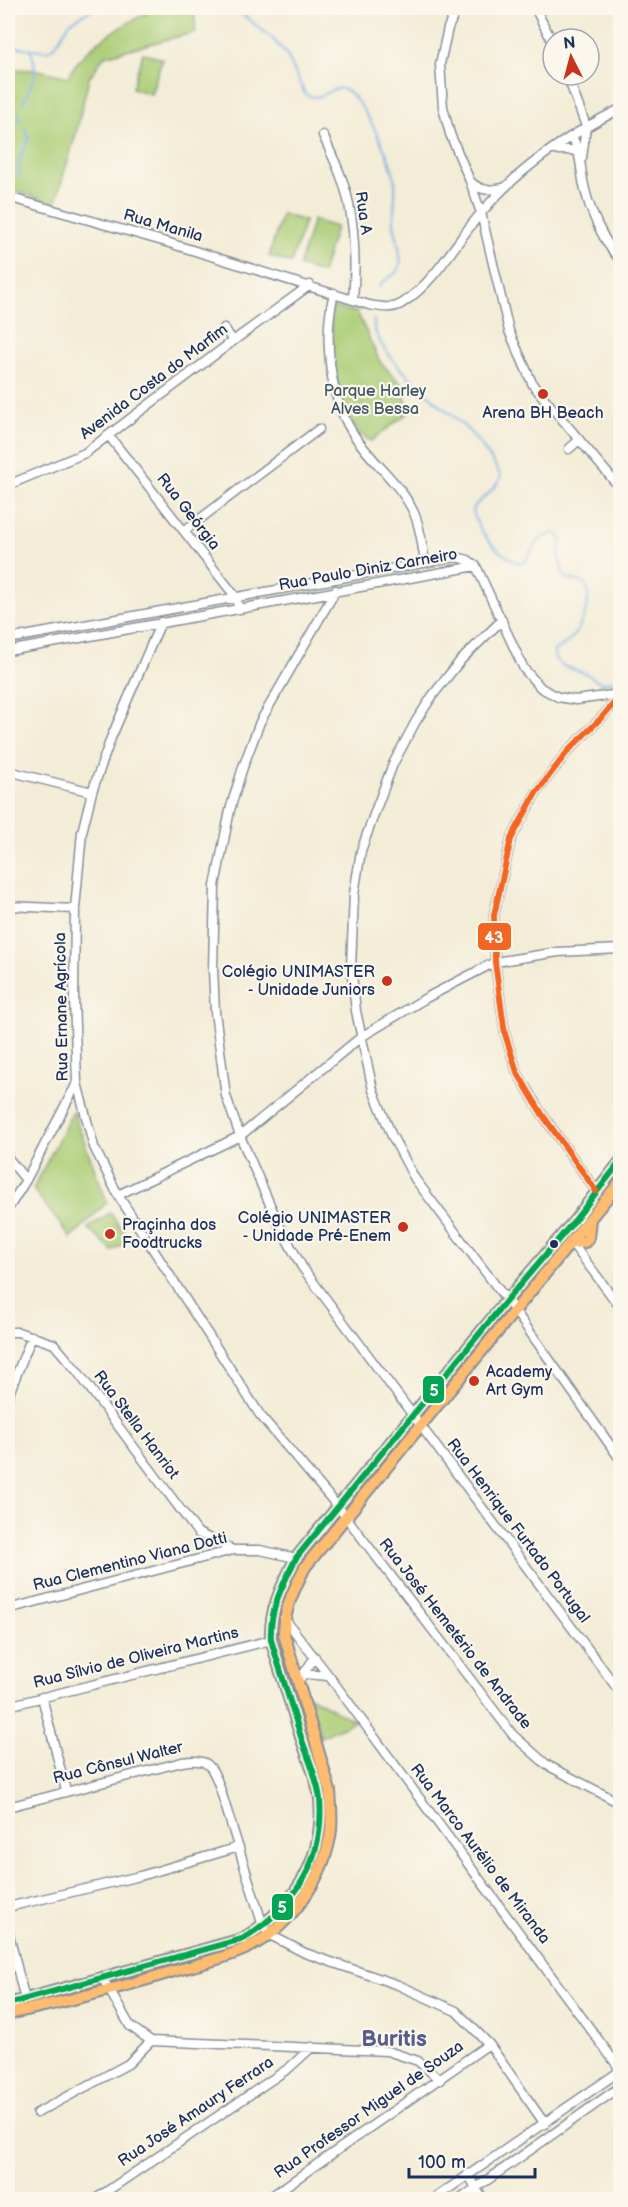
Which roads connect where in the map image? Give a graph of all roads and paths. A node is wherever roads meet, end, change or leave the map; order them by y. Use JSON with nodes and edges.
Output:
{"nodes":[{"id":1,"x":457,"y":8,"type":"edge"},
{"id":2,"x":535,"y":8,"type":"edge"},
{"id":3,"x":545,"y":27,"type":"edge"},
{"id":4,"x":571,"y":87,"type":"edge"},
{"id":5,"x":621,"y":109,"type":"edge"},
{"id":6,"x":586,"y":126,"type":"junction"},
{"id":7,"x":323,"y":135,"type":"dead end"},
{"id":8,"x":572,"y":136,"type":"junction"},
{"id":9,"x":553,"y":150,"type":"junction"},
{"id":10,"x":581,"y":158,"type":"junction"},
{"id":11,"x":470,"y":181,"type":"junction"},
{"id":12,"x":504,"y":188,"type":"junction"},
{"id":13,"x":8,"y":197,"type":"edge"},
{"id":14,"x":481,"y":213,"type":"junction"},
{"id":15,"x":621,"y":260,"type":"edge"},
{"id":16,"x":310,"y":285,"type":"junction"},
{"id":17,"x":334,"y":293,"type":"junction"},
{"id":18,"x":353,"y":300,"type":"junction"},
{"id":19,"x":224,"y":328,"type":"dead end"},
{"id":20,"x":233,"y":341,"type":"junction"},
{"id":21,"x":320,"y":429,"type":"dead end"},
{"id":22,"x":109,"y":436,"type":"junction"},
{"id":23,"x":579,"y":440,"type":"junction"},
{"id":24,"x":569,"y":448,"type":"dead end"},
{"id":25,"x":8,"y":485,"type":"edge"},
{"id":26,"x":621,"y":488,"type":"edge"},
{"id":27,"x":184,"y":531,"type":"junction"},
{"id":28,"x":425,"y":562,"type":"junction"},
{"id":29,"x":476,"y":566,"type":"junction"},
{"id":30,"x":336,"y":590,"type":"junction"},
{"id":31,"x":235,"y":596,"type":"junction"},
{"id":32,"x":239,"y":609,"type":"junction"},
{"id":33,"x":502,"y":620,"type":"junction"},
{"id":34,"x":161,"y":622,"type":"junction"},
{"id":35,"x":8,"y":639,"type":"edge"},
{"id":36,"x":8,"y":651,"type":"edge"},
{"id":37,"x":621,"y":695,"type":"edge"},
{"id":38,"x":599,"y":698,"type":"junction"},
{"id":39,"x":603,"y":716,"type":"junction"},
{"id":40,"x":8,"y":771,"type":"edge"},
{"id":41,"x":92,"y":792,"type":"junction"},
{"id":42,"x":8,"y":906,"type":"edge"},
{"id":43,"x":75,"y":909,"type":"junction"},
{"id":44,"x":621,"y":949,"type":"edge"},
{"id":45,"x":495,"y":962,"type":"junction"},
{"id":46,"x":361,"y":1037,"type":"junction"},
{"id":47,"x":77,"y":1083,"type":"junction"},
{"id":48,"x":240,"y":1136,"type":"junction"},
{"id":49,"x":8,"y":1158,"type":"edge"},
{"id":50,"x":621,"y":1162,"type":"edge"},
{"id":51,"x":26,"y":1180,"type":"junction"},
{"id":52,"x":621,"y":1182,"type":"edge"},
{"id":53,"x":596,"y":1191,"type":"junction"},
{"id":54,"x":118,"y":1194,"type":"junction"},
{"id":55,"x":8,"y":1209,"type":"edge"},
{"id":56,"x":575,"y":1220,"type":"junction"},
{"id":57,"x":572,"y":1244,"type":"junction"},
{"id":58,"x":507,"y":1300,"type":"junction"},
{"id":59,"x":621,"y":1307,"type":"edge"},
{"id":60,"x":515,"y":1311,"type":"junction"},
{"id":61,"x":8,"y":1332,"type":"edge"},
{"id":62,"x":32,"y":1336,"type":"junction"},
{"id":63,"x":8,"y":1396,"type":"edge"},
{"id":64,"x":413,"y":1417,"type":"junction"},
{"id":65,"x":421,"y":1426,"type":"junction"},
{"id":66,"x":621,"y":1459,"type":"edge"},
{"id":67,"x":339,"y":1508,"type":"junction"},
{"id":68,"x":346,"y":1519,"type":"junction"},
{"id":69,"x":233,"y":1550,"type":"junction"},
{"id":70,"x":296,"y":1558,"type":"junction"},
{"id":71,"x":8,"y":1609,"type":"edge"},
{"id":72,"x":284,"y":1618,"type":"junction"},
{"id":73,"x":271,"y":1640,"type":"junction"},
{"id":74,"x":315,"y":1658,"type":"junction"},
{"id":75,"x":281,"y":1671,"type":"junction"},
{"id":76,"x":329,"y":1676,"type":"junction"},
{"id":77,"x":301,"y":1678,"type":"junction"},
{"id":78,"x":621,"y":1692,"type":"edge"},
{"id":79,"x":42,"y":1697,"type":"junction"},
{"id":80,"x":8,"y":1706,"type":"edge"},
{"id":81,"x":66,"y":1791,"type":"junction"},
{"id":82,"x":621,"y":1803,"type":"edge"},
{"id":83,"x":8,"y":1807,"type":"edge"},
{"id":84,"x":239,"y":1847,"type":"junction"},
{"id":85,"x":8,"y":1907,"type":"edge"},
{"id":86,"x":8,"y":1930,"type":"edge"},
{"id":87,"x":266,"y":1930,"type":"junction"},
{"id":88,"x":103,"y":1979,"type":"junction"},
{"id":89,"x":110,"y":1991,"type":"junction"},
{"id":90,"x":25,"y":2000,"type":"junction"},
{"id":91,"x":8,"y":2004,"type":"edge"},
{"id":92,"x":8,"y":2014,"type":"edge"},
{"id":93,"x":151,"y":2041,"type":"junction"},
{"id":94,"x":489,"y":2044,"type":"junction"},
{"id":95,"x":312,"y":2048,"type":"junction"},
{"id":96,"x":8,"y":2052,"type":"edge"},
{"id":97,"x":8,"y":2070,"type":"edge"},
{"id":98,"x":621,"y":2070,"type":"edge"},
{"id":99,"x":440,"y":2080,"type":"junction"},
{"id":100,"x":621,"y":2087,"type":"edge"},
{"id":101,"x":37,"y":2113,"type":"dead end"},
{"id":102,"x":544,"y":2124,"type":"junction"},
{"id":103,"x":468,"y":2174,"type":"junction"},
{"id":104,"x":476,"y":2187,"type":"junction"},
{"id":105,"x":94,"y":2199,"type":"edge"},
{"id":106,"x":266,"y":2199,"type":"edge"},
{"id":107,"x":432,"y":2199,"type":"edge"},
{"id":108,"x":459,"y":2199,"type":"edge"},
{"id":109,"x":483,"y":2199,"type":"edge"}],
"edges":[{"from":1,"to":11,"type":"street"},
{"from":2,"to":3,"type":"street"},
{"from":4,"to":6,"type":"street"},
{"from":5,"to":6,"type":"street"},
{"from":6,"to":8,"type":"street"},
{"from":6,"to":10,"type":"street"},
{"from":7,"to":18,"type":"street","name":"Rua A"},
{"from":8,"to":9,"type":"street"},
{"from":8,"to":10,"type":"street"},
{"from":9,"to":10,"type":"street"},
{"from":9,"to":12,"type":"street"},
{"from":10,"to":15,"type":"street"},
{"from":11,"to":12,"type":"street"},
{"from":11,"to":14,"type":"street"},
{"from":12,"to":14,"type":"street"},
{"from":13,"to":16,"type":"street","name":"Rua Manila"},
{"from":14,"to":18,"type":"street","name":"Rua Manila"},
{"from":14,"to":23,"type":"street"},
{"from":16,"to":17,"type":"street","name":"Rua Manila"},
{"from":16,"to":20,"type":"street","name":"Avenida Costa do Marfim"},
{"from":17,"to":18,"type":"street","name":"Rua Manila"},
{"from":17,"to":28,"type":"street"},
{"from":19,"to":20,"type":"street"},
{"from":20,"to":22,"type":"street","name":"Avenida Costa do Marfim"},
{"from":21,"to":27,"type":"street"},
{"from":22,"to":25,"type":"street","name":"Avenida Costa do Marfim"},
{"from":22,"to":27,"type":"street","name":"Rua Geórgia"},
{"from":23,"to":24,"type":"street"},
{"from":23,"to":26,"type":"street"},
{"from":27,"to":31,"type":"street","name":"Rua Geórgia"},
{"from":28,"to":29,"type":"street","name":"Rua Paulo Diniz Carneiro"},
{"from":28,"to":31,"type":"street","name":"Rua Paulo Diniz Carneiro"},
{"from":29,"to":30,"type":"street","name":"Rua Paulo Diniz Carneiro"},
{"from":29,"to":33,"type":"street"},
{"from":30,"to":32,"type":"street","name":"Rua Paulo Diniz Carneiro"},
{"from":30,"to":48,"type":"street","name":"Rua Henrique Furtado Portugal"},
{"from":31,"to":32,"type":"street","name":"Rua Geórgia"},
{"from":31,"to":35,"type":"street","name":"Rua Paulo Diniz Carneiro"},
{"from":32,"to":34,"type":"street","name":"Rua Paulo Diniz Carneiro"},
{"from":33,"to":38,"type":"street"},
{"from":33,"to":46,"type":"street"},
{"from":34,"to":36,"type":"street","name":"Rua Paulo Diniz Carneiro"},
{"from":34,"to":41,"type":"street","name":"Rua Ernane Agrícola"},
{"from":37,"to":38,"type":"street"},
{"from":37,"to":39,"type":"street"},
{"from":38,"to":39,"type":"street"},
{"from":39,"to":45,"type":"street"},
{"from":40,"to":41,"type":"street"},
{"from":41,"to":43,"type":"street","name":"Rua Ernane Agrícola"},
{"from":42,"to":43,"type":"street"},
{"from":43,"to":47,"type":"street","name":"Rua Ernane Agrícola"},
{"from":44,"to":45,"type":"street"},
{"from":45,"to":46,"type":"street"},
{"from":45,"to":53,"type":"street"},
{"from":46,"to":48,"type":"street"},
{"from":46,"to":58,"type":"street"},
{"from":47,"to":51,"type":"street"},
{"from":47,"to":54,"type":"street","name":"Rua Ernane Agrícola"},
{"from":48,"to":54,"type":"street"},
{"from":48,"to":64,"type":"street","name":"Rua Henrique Furtado Portugal"},
{"from":49,"to":51,"type":"street"},
{"from":50,"to":53,"type":"main road"},
{"from":51,"to":55,"type":"street"},
{"from":52,"to":57,"type":"main road"},
{"from":53,"to":56,"type":"main road"},
{"from":54,"to":67,"type":"street","name":"Rua Ernane Agrícola"},
{"from":56,"to":57,"type":"main road"},
{"from":56,"to":58,"type":"main road"},
{"from":57,"to":59,"type":"street"},
{"from":57,"to":60,"type":"main road"},
{"from":58,"to":60,"type":"street"},
{"from":58,"to":64,"type":"main road"},
{"from":60,"to":65,"type":"main road"},
{"from":60,"to":66,"type":"street"},
{"from":61,"to":62,"type":"street","name":"Rua Stella Hanriot"},
{"from":62,"to":63,"type":"street"},
{"from":62,"to":69,"type":"street","name":"Rua Stella Hanriot"},
{"from":64,"to":65,"type":"street","name":"Rua Henrique Furtado Portugal"},
{"from":64,"to":67,"type":"main road"},
{"from":65,"to":68,"type":"main road"},
{"from":65,"to":78,"type":"street","name":"Rua Henrique Furtado Portugal"},
{"from":67,"to":68,"type":"street","name":"Rua José Hemetério de Andrade"},
{"from":67,"to":70,"type":"main road"},
{"from":68,"to":72,"type":"main road"},
{"from":68,"to":82,"type":"street","name":"Rua José Hemetério de Andrade"},
{"from":69,"to":70,"type":"street","name":"Rua Clementino Viana Dotti"},
{"from":69,"to":71,"type":"street","name":"Rua Clementino Viana Dotti"},
{"from":70,"to":73,"type":"main road"},
{"from":72,"to":74,"type":"street","name":"Rua Marco Aurélio de Miranda"},
{"from":72,"to":77,"type":"main road"},
{"from":73,"to":75,"type":"main road"},
{"from":73,"to":79,"type":"street","name":"Rua Sílvio de Oliveira Martins"},
{"from":74,"to":76,"type":"street","name":"Rua Marco Aurélio de Miranda"},
{"from":74,"to":77,"type":"street"},
{"from":75,"to":77,"type":"main road"},
{"from":75,"to":87,"type":"main road"},
{"from":76,"to":77,"type":"street"},
{"from":76,"to":98,"type":"street","name":"Rua Marco Aurélio de Miranda"},
{"from":77,"to":87,"type":"main road"},
{"from":79,"to":80,"type":"street","name":"Rua Sílvio de Oliveira Martins"},
{"from":79,"to":81,"type":"street"},
{"from":81,"to":83,"type":"street","name":"Rua Cônsul Walter"},
{"from":81,"to":84,"type":"street","name":"Rua Cônsul Walter"},
{"from":84,"to":85,"type":"street"},
{"from":84,"to":87,"type":"street","name":"Rua Cônsul Walter"},
{"from":86,"to":90,"type":"street"},
{"from":87,"to":88,"type":"main road"},
{"from":87,"to":89,"type":"main road"},
{"from":87,"to":94,"type":"street"},
{"from":88,"to":89,"type":"street"},
{"from":88,"to":90,"type":"main road"},
{"from":89,"to":92,"type":"main road"},
{"from":89,"to":93,"type":"street"},
{"from":90,"to":91,"type":"main road"},
{"from":93,"to":95,"type":"street"},
{"from":93,"to":101,"type":"street"},
{"from":94,"to":99,"type":"street","name":"Rua Professor Miguel de Souza"},
{"from":94,"to":102,"type":"street"},
{"from":95,"to":99,"type":"street"},
{"from":95,"to":105,"type":"street","name":"Rua José Amaury Ferrara"},
{"from":96,"to":97,"type":"street"},
{"from":98,"to":102,"type":"street"},
{"from":99,"to":106,"type":"street","name":"Rua Professor Miguel de Souza"},
{"from":100,"to":104,"type":"street"},
{"from":102,"to":103,"type":"street"},
{"from":103,"to":104,"type":"street"},
{"from":103,"to":107,"type":"street"},
{"from":104,"to":108,"type":"street"},
{"from":104,"to":109,"type":"street"}]}
